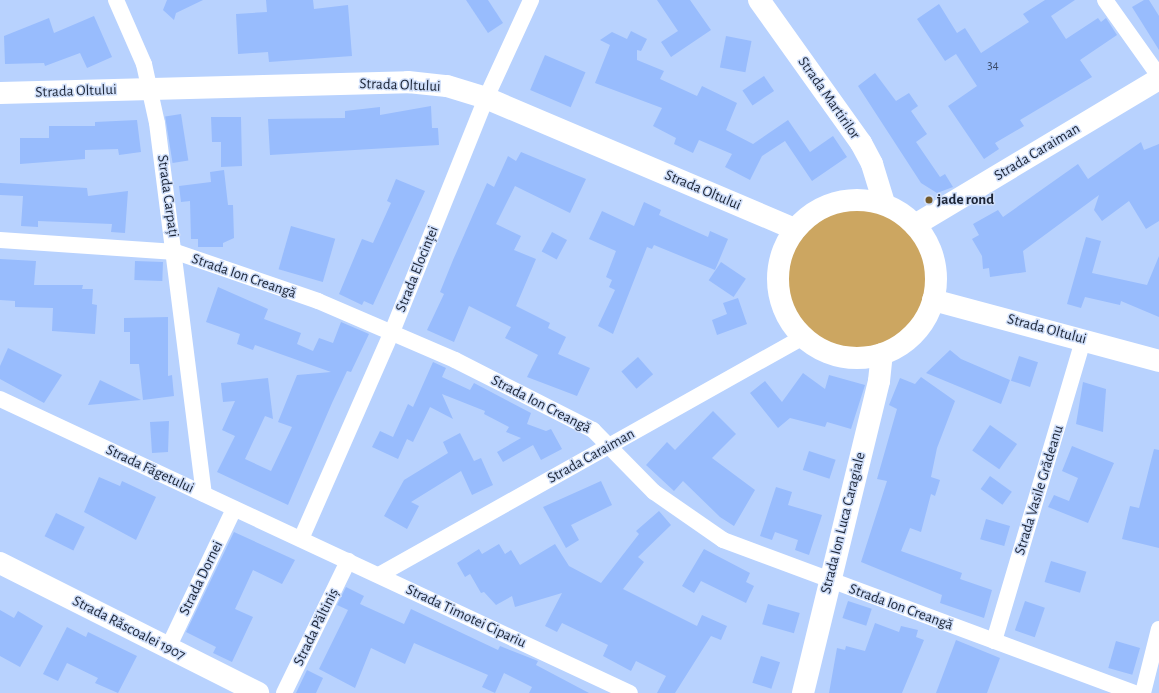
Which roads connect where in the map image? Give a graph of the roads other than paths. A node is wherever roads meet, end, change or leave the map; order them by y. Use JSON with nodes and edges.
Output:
{"nodes":[{"id":1,"x":116,"y":0,"type":"edge"},
{"id":2,"x":531,"y":0,"type":"edge"},
{"id":3,"x":759,"y":0,"type":"edge"},
{"id":4,"x":1105,"y":0,"type":"edge"},
{"id":5,"x":1159,"y":76,"type":"edge"},
{"id":6,"x":1159,"y":79,"type":"edge"},
{"id":7,"x":150,"y":88,"type":"junction"},
{"id":8,"x":0,"y":93,"type":"edge"},
{"id":9,"x":486,"y":98,"type":"junction"},
{"id":10,"x":884,"y":203,"type":"junction"},
{"id":11,"x":915,"y":225,"type":"junction"},
{"id":12,"x":795,"y":229,"type":"junction"},
{"id":13,"x":0,"y":240,"type":"edge"},
{"id":14,"x":176,"y":252,"type":"junction"},
{"id":15,"x":933,"y":300,"type":"junction"},
{"id":16,"x":392,"y":332,"type":"junction"},
{"id":17,"x":803,"y":337,"type":"junction"},
{"id":18,"x":1084,"y":338,"type":"junction"},
{"id":19,"x":882,"y":354,"type":"junction"},
{"id":20,"x":1159,"y":361,"type":"edge"},
{"id":21,"x":0,"y":399,"type":"edge"},
{"id":22,"x":610,"y":445,"type":"junction"},
{"id":23,"x":204,"y":494,"type":"junction"},
{"id":24,"x":234,"y":509,"type":"junction"},
{"id":25,"x":301,"y":539,"type":"junction"},
{"id":26,"x":348,"y":561,"type":"junction"},
{"id":27,"x":0,"y":562,"type":"edge"},
{"id":28,"x":379,"y":575,"type":"junction"},
{"id":29,"x":828,"y":580,"type":"junction"},
{"id":30,"x":1159,"y":629,"type":"edge"},
{"id":31,"x":994,"y":641,"type":"junction"},
{"id":32,"x":168,"y":648,"type":"junction"},
{"id":33,"x":258,"y":693,"type":"edge"},
{"id":34,"x":284,"y":693,"type":"edge"},
{"id":35,"x":630,"y":693,"type":"edge"},
{"id":36,"x":803,"y":693,"type":"edge"},
{"id":37,"x":1134,"y":693,"type":"edge"},
{"id":38,"x":1143,"y":693,"type":"edge"}],
"edges":[{"from":1,"to":7,"type":"street","name":"Strada Carpați"},
{"from":2,"to":9,"type":"street","name":"Strada Elocinței"},
{"from":3,"to":10,"type":"main road","name":"Strada Martirilor"},
{"from":4,"to":5,"type":"street"},
{"from":6,"to":11,"type":"main road","name":"Strada Caraiman"},
{"from":7,"to":8,"type":"main road","name":"Strada Oltului"},
{"from":7,"to":9,"type":"main road","name":"Strada Oltului"},
{"from":7,"to":14,"type":"street","name":"Strada Carpați"},
{"from":9,"to":12,"type":"main road","name":"Strada Oltului"},
{"from":9,"to":16,"type":"street","name":"Strada Elocinței"},
{"from":10,"to":11,"type":"main road"},
{"from":10,"to":12,"type":"main road"},
{"from":11,"to":15,"type":"main road"},
{"from":12,"to":17,"type":"main road"},
{"from":13,"to":14,"type":"street","name":"Strada Ion Creangă"},
{"from":14,"to":16,"type":"street","name":"Strada Ion Creangă"},
{"from":14,"to":23,"type":"street","name":"Strada Carpați"},
{"from":15,"to":18,"type":"main road","name":"Strada Oltului"},
{"from":15,"to":19,"type":"main road"},
{"from":16,"to":22,"type":"street","name":"Strada Ion Creangă"},
{"from":16,"to":25,"type":"street","name":"Strada Elocinței"},
{"from":17,"to":19,"type":"main road"},
{"from":17,"to":22,"type":"street","name":"Strada Caraiman"},
{"from":18,"to":20,"type":"main road","name":"Strada Oltului"},
{"from":18,"to":31,"type":"street","name":"Strada Vasile Grădeanu"},
{"from":19,"to":29,"type":"main road","name":"Strada Ion Luca Caragiale"},
{"from":21,"to":23,"type":"street","name":"Strada Făgetului"},
{"from":22,"to":28,"type":"street","name":"Strada Caraiman"},
{"from":22,"to":29,"type":"street","name":"Strada Ion Creangă"},
{"from":23,"to":24,"type":"street","name":"Strada Făgetului"},
{"from":24,"to":25,"type":"street","name":"Strada Făgetului"},
{"from":24,"to":32,"type":"street","name":"Strada Dornei"},
{"from":25,"to":26,"type":"street","name":"Strada Timotei Cipariu"},
{"from":26,"to":28,"type":"street","name":"Strada Timotei Cipariu"},
{"from":26,"to":34,"type":"street","name":"Strada Păltiniș"},
{"from":27,"to":32,"type":"main road","name":"Strada Răscoalei 1907"},
{"from":28,"to":35,"type":"street","name":"Strada Timotei Cipariu"},
{"from":29,"to":31,"type":"street","name":"Strada Ion Creangă"},
{"from":29,"to":36,"type":"main road","name":"Strada Ion Luca Caragiale"},
{"from":30,"to":38,"type":"street"},
{"from":31,"to":37,"type":"street","name":"Strada Ion Creangă"},
{"from":32,"to":33,"type":"main road","name":"Strada Răscoalei 1907"}]}
